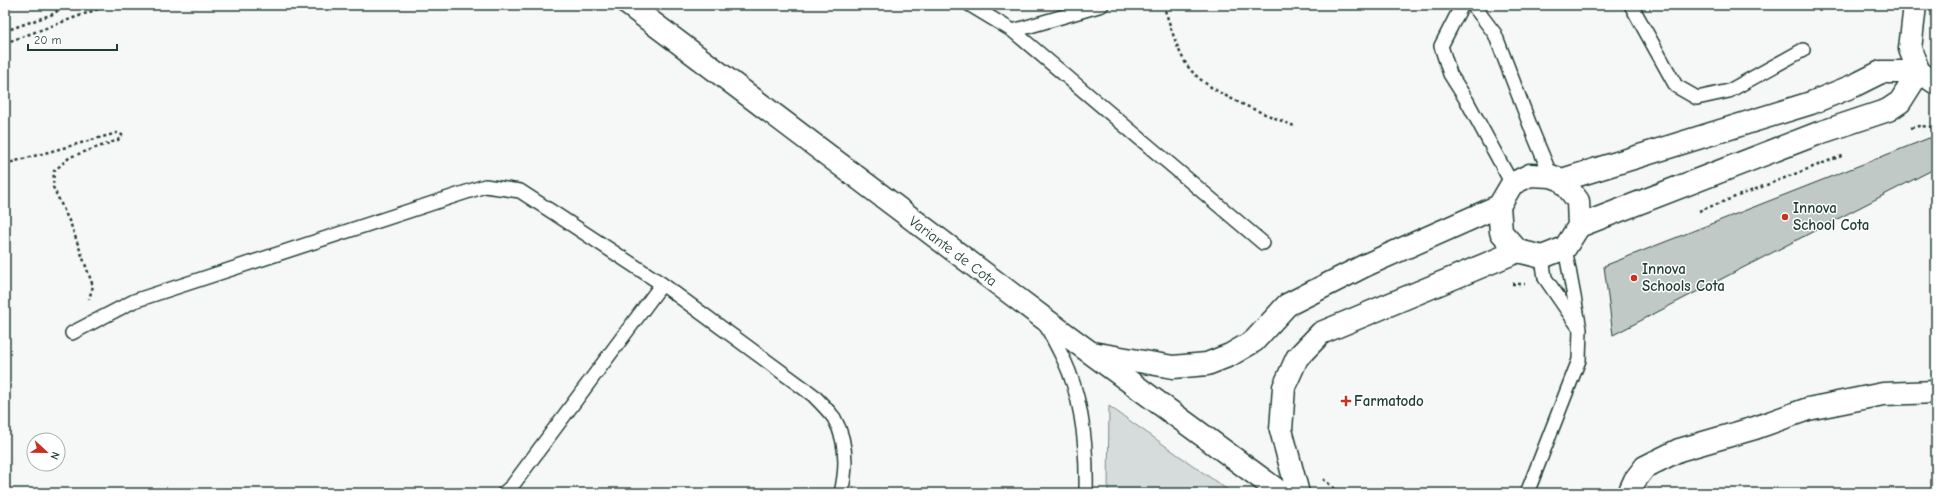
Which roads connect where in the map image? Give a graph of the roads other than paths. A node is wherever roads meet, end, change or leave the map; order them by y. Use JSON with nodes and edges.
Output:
{"nodes":[{"id":1,"x":629,"y":5,"type":"edge"},
{"id":2,"x":970,"y":5,"type":"edge"},
{"id":3,"x":1102,"y":5,"type":"edge"},
{"id":4,"x":1462,"y":5,"type":"edge"},
{"id":5,"x":1474,"y":5,"type":"edge"},
{"id":6,"x":1631,"y":5,"type":"edge"},
{"id":7,"x":1915,"y":5,"type":"edge"},
{"id":8,"x":1013,"y":31,"type":"junction"},
{"id":9,"x":1803,"y":50,"type":"dead end"},
{"id":10,"x":1927,"y":78,"type":"edge"},
{"id":11,"x":1557,"y":178,"type":"junction"},
{"id":12,"x":1512,"y":184,"type":"junction"},
{"id":13,"x":1499,"y":206,"type":"junction"},
{"id":14,"x":1579,"y":226,"type":"junction"},
{"id":15,"x":1263,"y":243,"type":"dead end"},
{"id":16,"x":1565,"y":248,"type":"junction"},
{"id":17,"x":1518,"y":251,"type":"junction"},
{"id":18,"x":1542,"y":257,"type":"junction"},
{"id":19,"x":662,"y":284,"type":"junction"},
{"id":20,"x":1042,"y":317,"type":"junction"},
{"id":21,"x":1580,"y":329,"type":"junction"},
{"id":22,"x":72,"y":333,"type":"road end"},
{"id":23,"x":1092,"y":353,"type":"junction"},
{"id":24,"x":1936,"y":392,"type":"edge"},
{"id":25,"x":504,"y":493,"type":"edge"},
{"id":26,"x":841,"y":493,"type":"edge"},
{"id":27,"x":1086,"y":493,"type":"edge"},
{"id":28,"x":1281,"y":493,"type":"edge"},
{"id":29,"x":1298,"y":493,"type":"edge"},
{"id":30,"x":1527,"y":493,"type":"edge"},
{"id":31,"x":1629,"y":493,"type":"edge"}],
"edges":[{"from":1,"to":20,"type":"street","name":"Variante de Cota"},
{"from":2,"to":8,"type":"lane"},
{"from":3,"to":8,"type":"lane"},
{"from":4,"to":12,"type":"lane"},
{"from":5,"to":11,"type":"lane"},
{"from":6,"to":9,"type":"lane"},
{"from":7,"to":10,"type":"street"},
{"from":8,"to":15,"type":"lane"},
{"from":10,"to":11,"type":"street"},
{"from":10,"to":14,"type":"street"},
{"from":11,"to":12,"type":"street"},
{"from":11,"to":14,"type":"street"},
{"from":12,"to":13,"type":"street"},
{"from":13,"to":17,"type":"street"},
{"from":13,"to":23,"type":"street"},
{"from":14,"to":16,"type":"street"},
{"from":16,"to":18,"type":"street"},
{"from":16,"to":21,"type":"lane"},
{"from":17,"to":18,"type":"street"},
{"from":17,"to":29,"type":"street"},
{"from":18,"to":21,"type":"lane"},
{"from":19,"to":22,"type":"lane"},
{"from":19,"to":25,"type":"lane"},
{"from":19,"to":26,"type":"lane"},
{"from":20,"to":23,"type":"street","name":"Variante de Cota"},
{"from":20,"to":27,"type":"lane"},
{"from":21,"to":30,"type":"lane"},
{"from":23,"to":28,"type":"street","name":"Variante de Cota"},
{"from":24,"to":31,"type":"street"}]}
